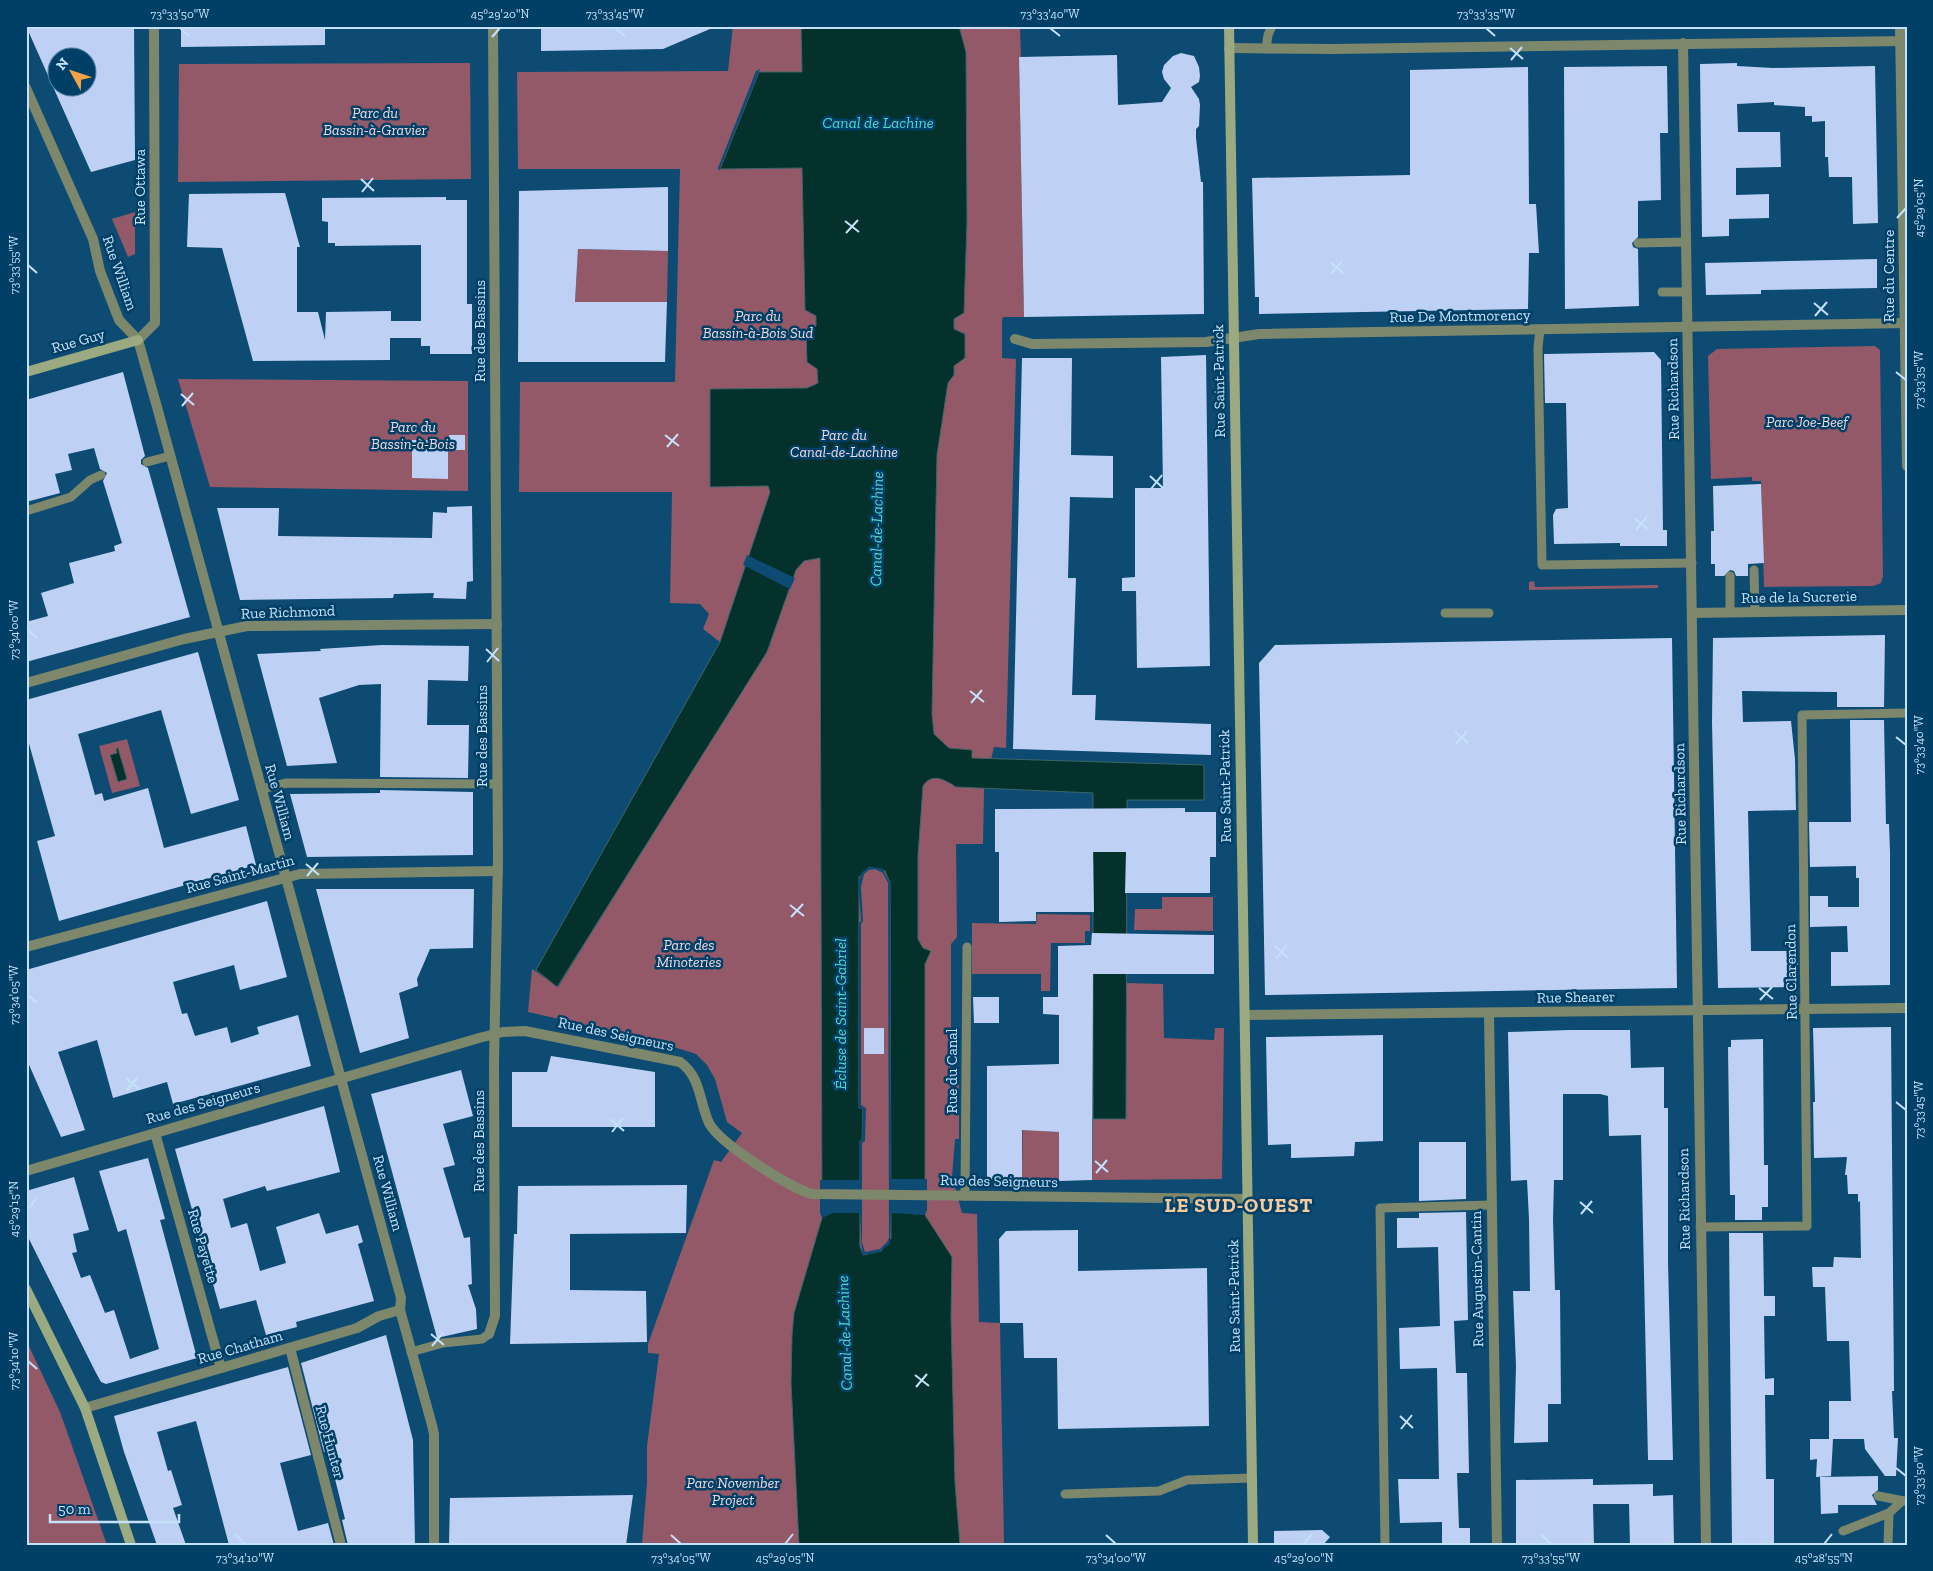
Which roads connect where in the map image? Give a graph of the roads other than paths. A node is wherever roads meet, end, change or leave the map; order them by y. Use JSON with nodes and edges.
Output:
{"nodes":[{"id":1,"x":154,"y":26,"type":"edge"},
{"id":2,"x":494,"y":26,"type":"edge"},
{"id":3,"x":1229,"y":26,"type":"edge"},
{"id":4,"x":1272,"y":26,"type":"edge"},
{"id":5,"x":1900,"y":26,"type":"edge"},
{"id":6,"x":1904,"y":41,"type":"edge"},
{"id":7,"x":1683,"y":43,"type":"junction"},
{"id":8,"x":1229,"y":48,"type":"junction"},
{"id":9,"x":1266,"y":49,"type":"junction"},
{"id":10,"x":26,"y":88,"type":"edge"},
{"id":11,"x":1686,"y":242,"type":"junction"},
{"id":12,"x":1638,"y":244,"type":"dead end"},
{"id":13,"x":1662,"y":292,"type":"dead end"},
{"id":14,"x":1686,"y":292,"type":"junction"},
{"id":15,"x":1905,"y":323,"type":"edge"},
{"id":16,"x":1687,"y":328,"type":"junction"},
{"id":17,"x":1540,"y":329,"type":"junction"},
{"id":18,"x":1233,"y":338,"type":"junction"},
{"id":19,"x":1015,"y":339,"type":"dead end"},
{"id":20,"x":138,"y":340,"type":"junction"},
{"id":21,"x":26,"y":372,"type":"edge"},
{"id":22,"x":170,"y":456,"type":"junction"},
{"id":23,"x":146,"y":462,"type":"dead end"},
{"id":24,"x":1907,"y":466,"type":"edge"},
{"id":25,"x":101,"y":475,"type":"dead end"},
{"id":26,"x":26,"y":511,"type":"edge"},
{"id":27,"x":1692,"y":563,"type":"junction"},
{"id":28,"x":1754,"y":570,"type":"dead end"},
{"id":29,"x":1730,"y":576,"type":"dead end"},
{"id":30,"x":1907,"y":610,"type":"edge"},
{"id":31,"x":1730,"y":612,"type":"junction"},
{"id":32,"x":1755,"y":612,"type":"junction"},
{"id":33,"x":1445,"y":613,"type":"dead end"},
{"id":34,"x":1488,"y":613,"type":"dead end"},
{"id":35,"x":1692,"y":613,"type":"junction"},
{"id":36,"x":497,"y":624,"type":"junction"},
{"id":37,"x":218,"y":631,"type":"junction"},
{"id":38,"x":26,"y":683,"type":"edge"},
{"id":39,"x":1907,"y":713,"type":"edge"},
{"id":40,"x":497,"y":784,"type":"junction"},
{"id":41,"x":261,"y":789,"type":"junction"},
{"id":42,"x":498,"y":871,"type":"junction"},
{"id":43,"x":285,"y":877,"type":"junction"},
{"id":44,"x":26,"y":947,"type":"edge"},
{"id":45,"x":967,"y":947,"type":"dead end"},
{"id":46,"x":1907,"y":1008,"type":"edge"},
{"id":47,"x":1805,"y":1009,"type":"junction"},
{"id":48,"x":1696,"y":1010,"type":"junction"},
{"id":49,"x":1489,"y":1013,"type":"junction"},
{"id":50,"x":1245,"y":1015,"type":"junction"},
{"id":51,"x":495,"y":1034,"type":"junction"},
{"id":52,"x":341,"y":1079,"type":"junction"},
{"id":53,"x":155,"y":1133,"type":"junction"},
{"id":54,"x":26,"y":1171,"type":"edge"},
{"id":55,"x":965,"y":1196,"type":"junction"},
{"id":56,"x":1247,"y":1199,"type":"junction"},
{"id":57,"x":1491,"y":1204,"type":"junction"},
{"id":58,"x":1700,"y":1227,"type":"junction"},
{"id":59,"x":26,"y":1289,"type":"edge"},
{"id":60,"x":400,"y":1310,"type":"junction"},
{"id":61,"x":489,"y":1334,"type":"joint"},
{"id":62,"x":290,"y":1348,"type":"junction"},
{"id":63,"x":411,"y":1352,"type":"junction"},
{"id":64,"x":221,"y":1368,"type":"junction"},
{"id":65,"x":85,"y":1408,"type":"junction"},
{"id":66,"x":1252,"y":1478,"type":"junction"},
{"id":67,"x":1065,"y":1494,"type":"dead end"},
{"id":68,"x":1878,"y":1496,"type":"dead end"},
{"id":69,"x":1904,"y":1501,"type":"edge"},
{"id":70,"x":1890,"y":1513,"type":"junction"},
{"id":71,"x":1843,"y":1531,"type":"dead end"},
{"id":72,"x":131,"y":1545,"type":"edge"},
{"id":73,"x":342,"y":1545,"type":"edge"},
{"id":74,"x":434,"y":1545,"type":"edge"},
{"id":75,"x":1253,"y":1545,"type":"edge"},
{"id":76,"x":1385,"y":1545,"type":"edge"},
{"id":77,"x":1497,"y":1545,"type":"edge"},
{"id":78,"x":1706,"y":1545,"type":"edge"},
{"id":79,"x":1888,"y":1545,"type":"edge"}],
"edges":[{"from":1,"to":20,"type":"street","name":"Rue Ottawa"},
{"from":2,"to":36,"type":"street","name":"Rue des Bassins"},
{"from":3,"to":8,"type":"main road","name":"Rue Saint-Patrick"},
{"from":4,"to":9,"type":"lane"},
{"from":5,"to":6,"type":"street","name":"Rue du Centre"},
{"from":6,"to":7,"type":"street"},
{"from":6,"to":15,"type":"street","name":"Rue du Centre"},
{"from":7,"to":9,"type":"street"},
{"from":7,"to":11,"type":"street","name":"Rue Richardson"},
{"from":8,"to":9,"type":"street"},
{"from":8,"to":18,"type":"main road","name":"Rue Saint-Patrick"},
{"from":10,"to":20,"type":"street","name":"Rue William"},
{"from":11,"to":12,"type":"lane"},
{"from":11,"to":14,"type":"street","name":"Rue Richardson"},
{"from":13,"to":14,"type":"lane"},
{"from":14,"to":16,"type":"street","name":"Rue Richardson"},
{"from":15,"to":16,"type":"street","name":"Rue De Montmorency"},
{"from":15,"to":24,"type":"street","name":"Rue du Centre"},
{"from":16,"to":17,"type":"street","name":"Rue De Montmorency"},
{"from":16,"to":27,"type":"street","name":"Rue Richardson"},
{"from":17,"to":18,"type":"street","name":"Rue De Montmorency"},
{"from":17,"to":27,"type":"lane"},
{"from":18,"to":19,"type":"street","name":"Rue De Montmorency"},
{"from":18,"to":50,"type":"main road","name":"Rue Saint-Patrick"},
{"from":20,"to":21,"type":"main road","name":"Rue Guy"},
{"from":20,"to":22,"type":"street","name":"Rue William"},
{"from":22,"to":23,"type":"lane"},
{"from":22,"to":37,"type":"street","name":"Rue William"},
{"from":25,"to":26,"type":"lane"},
{"from":27,"to":35,"type":"street","name":"Rue Richardson"},
{"from":28,"to":32,"type":"lane"},
{"from":29,"to":31,"type":"lane"},
{"from":30,"to":32,"type":"street","name":"Rue de la Sucrerie"},
{"from":31,"to":32,"type":"street","name":"Rue de la Sucrerie"},
{"from":31,"to":35,"type":"street","name":"Rue de la Sucrerie"},
{"from":33,"to":34,"type":"lane"},
{"from":35,"to":48,"type":"street","name":"Rue Richardson"},
{"from":36,"to":37,"type":"street","name":"Rue Richmond"},
{"from":36,"to":40,"type":"street","name":"Rue des Bassins"},
{"from":37,"to":38,"type":"street","name":"Rue Richmond"},
{"from":37,"to":41,"type":"street","name":"Rue William"},
{"from":39,"to":47,"type":"lane","name":"Rue Clarendon"},
{"from":40,"to":41,"type":"lane"},
{"from":40,"to":42,"type":"street","name":"Rue des Bassins"},
{"from":41,"to":43,"type":"street","name":"Rue William"},
{"from":42,"to":43,"type":"street","name":"Rue Saint-Martin"},
{"from":42,"to":51,"type":"street","name":"Rue des Bassins"},
{"from":43,"to":44,"type":"street","name":"Rue Saint-Martin"},
{"from":43,"to":52,"type":"street","name":"Rue William"},
{"from":45,"to":55,"type":"lane","name":"Rue du Canal"},
{"from":46,"to":47,"type":"street","name":"Rue Shearer"},
{"from":47,"to":48,"type":"street","name":"Rue Shearer"},
{"from":47,"to":58,"type":"lane","name":"Rue Clarendon"},
{"from":48,"to":49,"type":"street","name":"Rue Shearer"},
{"from":48,"to":58,"type":"street","name":"Rue Richardson"},
{"from":49,"to":50,"type":"street","name":"Rue Shearer"},
{"from":49,"to":57,"type":"street","name":"Rue Augustin-Cantin"},
{"from":50,"to":56,"type":"main road","name":"Rue Saint-Patrick"},
{"from":51,"to":52,"type":"street","name":"Rue des Seigneurs"},
{"from":51,"to":55,"type":"street","name":"Rue des Seigneurs"},
{"from":51,"to":61,"type":"street","name":"Rue des Bassins"},
{"from":52,"to":53,"type":"street","name":"Rue des Seigneurs"},
{"from":52,"to":60,"type":"street","name":"Rue William"},
{"from":53,"to":54,"type":"street","name":"Rue des Seigneurs"},
{"from":53,"to":64,"type":"street","name":"Rue Payette"},
{"from":55,"to":56,"type":"street","name":"Rue des Seigneurs"},
{"from":56,"to":66,"type":"main road","name":"Rue Saint-Patrick"},
{"from":57,"to":76,"type":"lane"},
{"from":57,"to":77,"type":"street","name":"Rue Augustin-Cantin"},
{"from":58,"to":78,"type":"street","name":"Rue Richardson"},
{"from":59,"to":65,"type":"main road"},
{"from":60,"to":62,"type":"street","name":"Rue Chatham"},
{"from":60,"to":63,"type":"street","name":"Rue William"},
{"from":61,"to":63,"type":"lane","name":"Rue des Bassins"},
{"from":62,"to":64,"type":"street","name":"Rue Chatham"},
{"from":62,"to":73,"type":"street","name":"Rue Hunter"},
{"from":63,"to":74,"type":"street","name":"Rue William"},
{"from":64,"to":65,"type":"street","name":"Rue Chatham"},
{"from":65,"to":72,"type":"main road"},
{"from":66,"to":67,"type":"lane"},
{"from":66,"to":75,"type":"main road","name":"Rue Saint-Patrick"},
{"from":68,"to":69,"type":"lane"},
{"from":69,"to":70,"type":"lane"},
{"from":70,"to":71,"type":"lane"},
{"from":70,"to":79,"type":"lane"}]}
